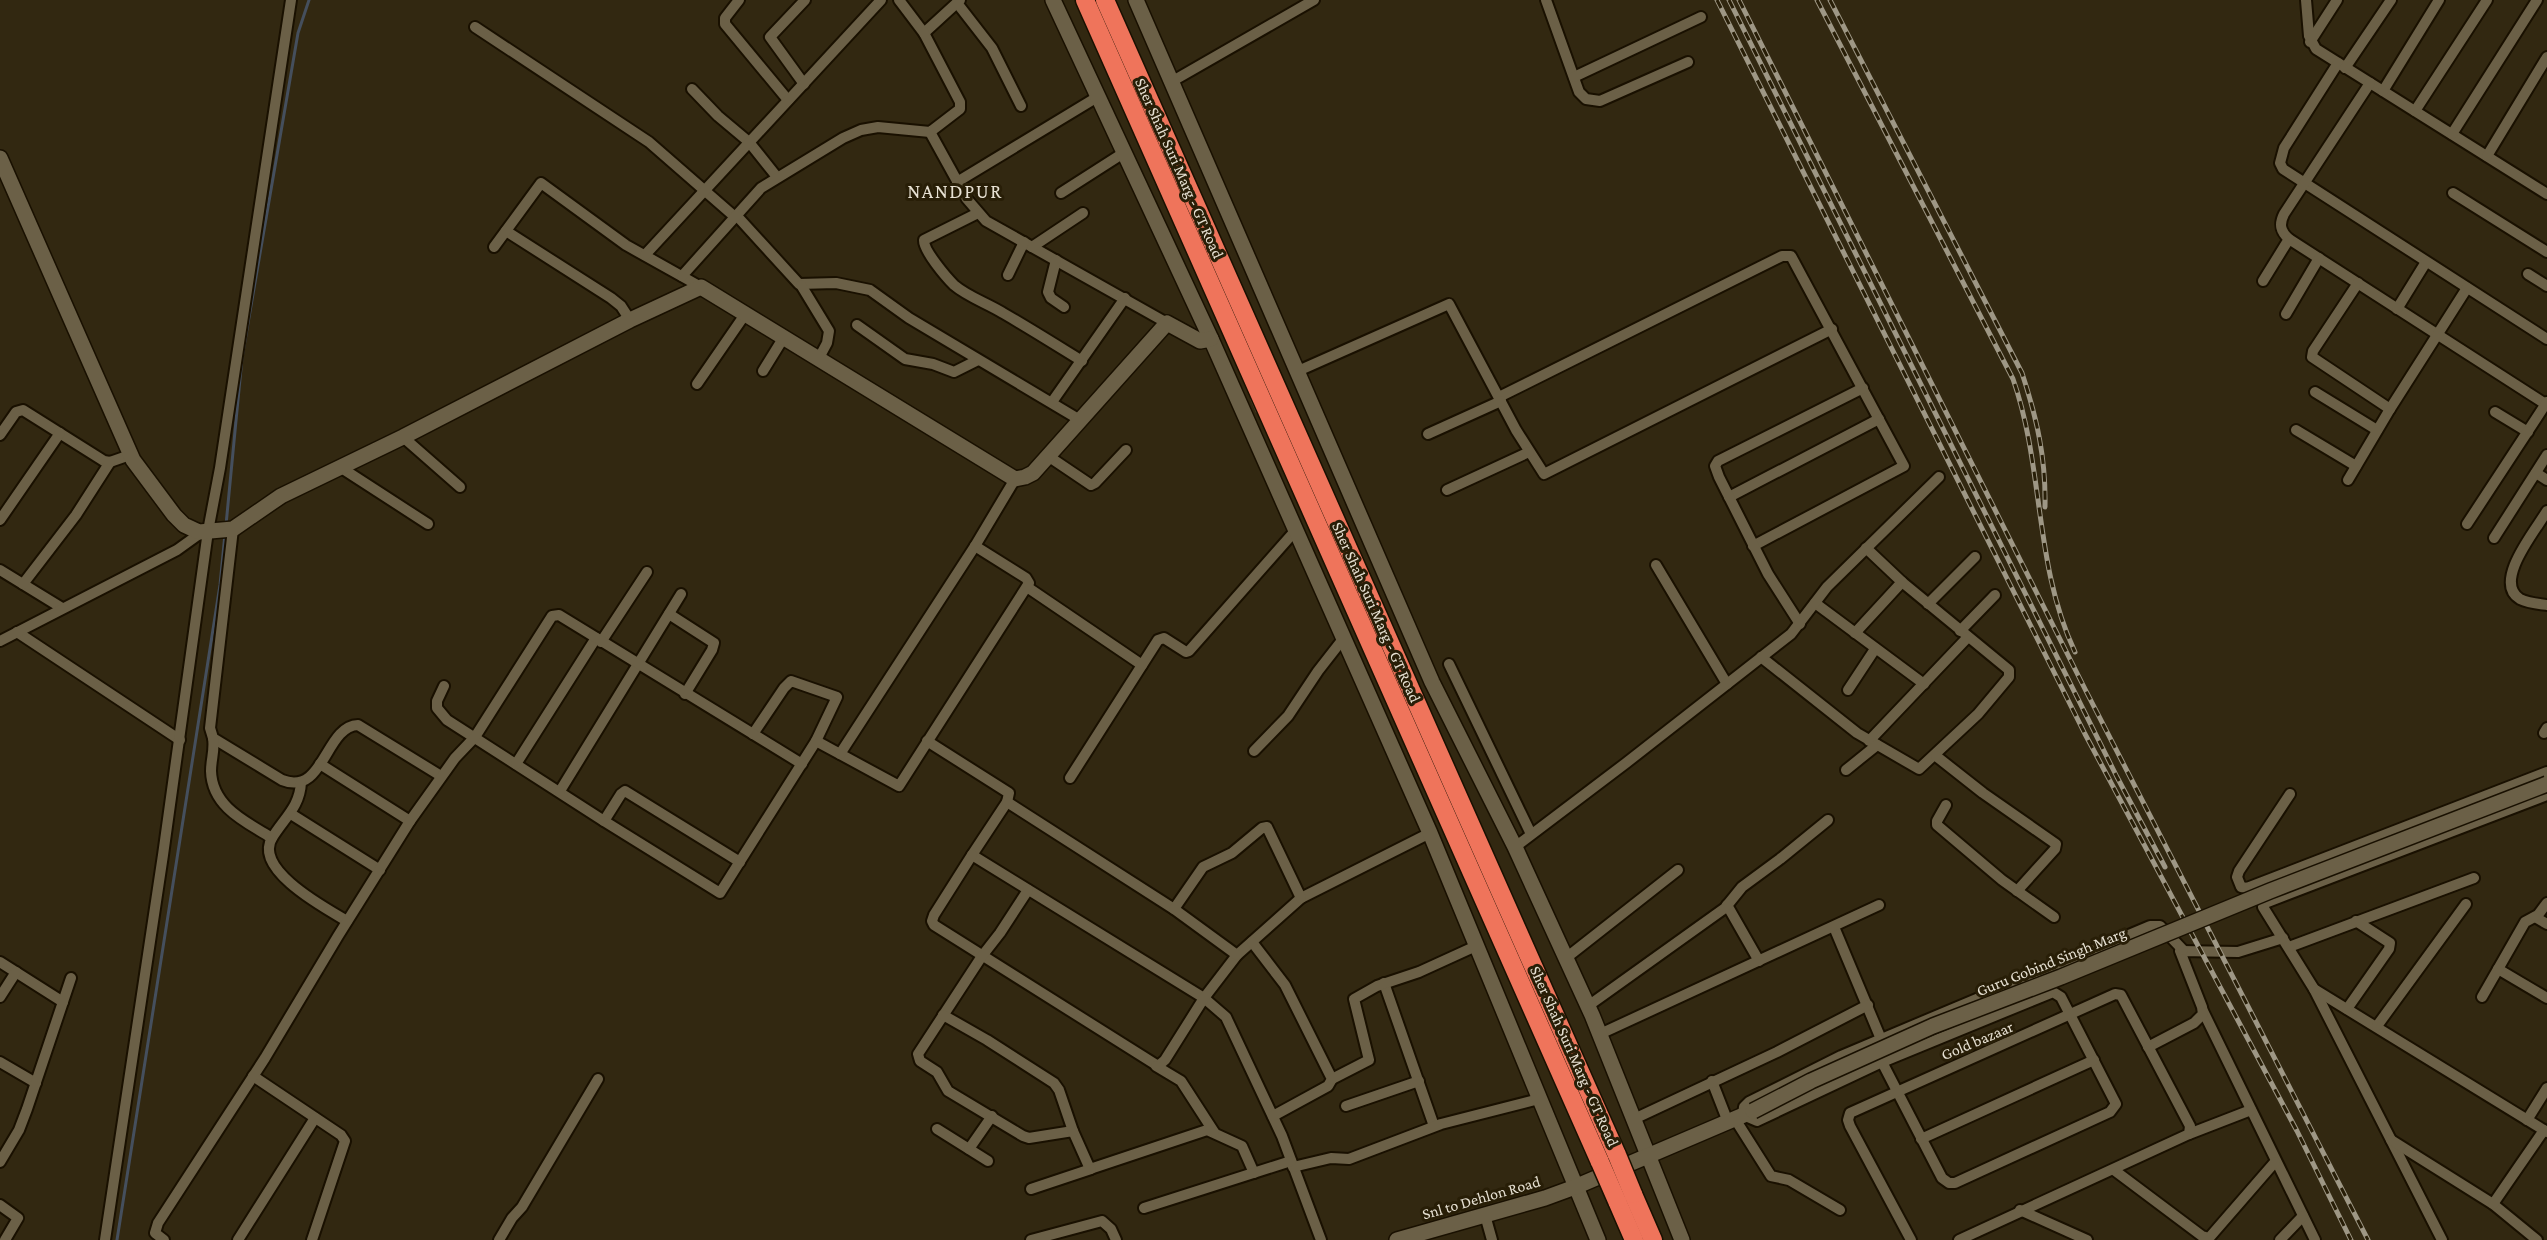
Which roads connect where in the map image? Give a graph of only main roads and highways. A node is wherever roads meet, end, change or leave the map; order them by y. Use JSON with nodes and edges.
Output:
{"nodes":[{"id":1,"x":1084,"y":0,"type":"edge"},
{"id":2,"x":1105,"y":0,"type":"edge"},
{"id":3,"x":1608,"y":1159,"type":"junction"},
{"id":4,"x":1625,"y":1198,"type":"junction"},
{"id":5,"x":1634,"y":1240,"type":"edge"},
{"id":6,"x":1653,"y":1240,"type":"edge"}],
"edges":[{"from":1,"to":3,"type":"highway","name":"Sher Shah Suri Marg - GT Road"},
{"from":2,"to":3,"type":"highway","name":"Sher Shah Suri Marg - GT Road"},
{"from":3,"to":4,"type":"highway","name":"Sher Shah Suri Marg - GT Road","bridge":true},
{"from":4,"to":5,"type":"highway","name":"Sher Shah Suri Marg - GT Road"},
{"from":4,"to":6,"type":"highway","name":"Sher Shah Suri Marg - GT Road"}]}
